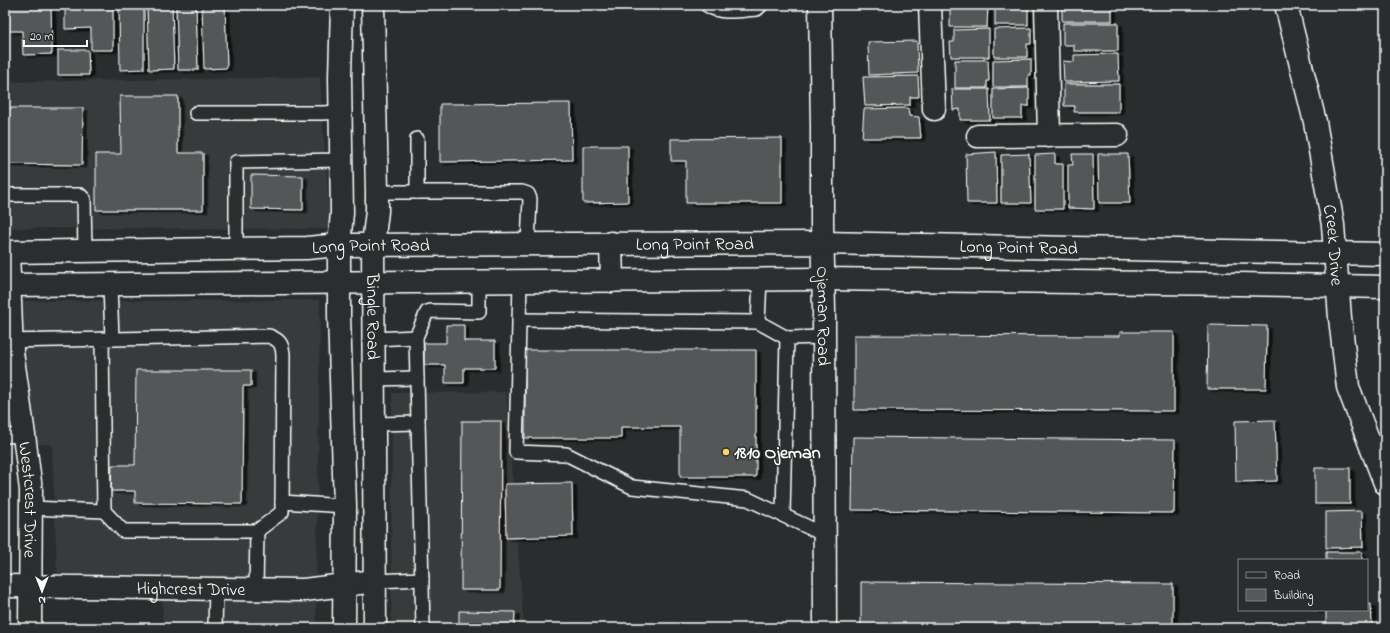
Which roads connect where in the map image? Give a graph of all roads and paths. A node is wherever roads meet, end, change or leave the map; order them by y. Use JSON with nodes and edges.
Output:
{"nodes":[{"id":1,"x":342,"y":5,"type":"edge"},
{"id":2,"x":373,"y":5,"type":"edge"},
{"id":3,"x":707,"y":5,"type":"edge"},
{"id":4,"x":762,"y":5,"type":"edge"},
{"id":5,"x":820,"y":5,"type":"edge"},
{"id":6,"x":930,"y":5,"type":"edge"},
{"id":7,"x":1046,"y":5,"type":"edge"},
{"id":8,"x":1286,"y":5,"type":"edge"},
{"id":9,"x":934,"y":109,"type":"dead end"},
{"id":10,"x":340,"y":112,"type":"junction"},
{"id":11,"x":196,"y":113,"type":"dead end"},
{"id":12,"x":1117,"y":135,"type":"dead end"},
{"id":13,"x":978,"y":136,"type":"dead end"},
{"id":14,"x":1049,"y":136,"type":"junction"},
{"id":15,"x":417,"y":139,"type":"dead end"},
{"id":16,"x":342,"y":160,"type":"junction"},
{"id":17,"x":377,"y":192,"type":"junction"},
{"id":18,"x":417,"y":192,"type":"junction"},
{"id":19,"x":5,"y":195,"type":"edge"},
{"id":20,"x":611,"y":243,"type":"junction"},
{"id":21,"x":822,"y":243,"type":"junction"},
{"id":22,"x":528,"y":244,"type":"junction"},
{"id":23,"x":339,"y":245,"type":"junction"},
{"id":24,"x":373,"y":245,"type":"junction"},
{"id":25,"x":236,"y":250,"type":"junction"},
{"id":26,"x":85,"y":251,"type":"junction"},
{"id":27,"x":6,"y":252,"type":"edge"},
{"id":28,"x":1335,"y":253,"type":"junction"},
{"id":29,"x":1385,"y":254,"type":"edge"},
{"id":30,"x":760,"y":279,"type":"junction"},
{"id":31,"x":823,"y":279,"type":"junction"},
{"id":32,"x":612,"y":281,"type":"junction"},
{"id":33,"x":374,"y":282,"type":"junction"},
{"id":34,"x":479,"y":282,"type":"junction"},
{"id":35,"x":520,"y":282,"type":"junction"},
{"id":36,"x":339,"y":284,"type":"junction"},
{"id":37,"x":7,"y":285,"type":"edge"},
{"id":38,"x":110,"y":285,"type":"junction"},
{"id":39,"x":1338,"y":286,"type":"junction"},
{"id":40,"x":1385,"y":287,"type":"edge"},
{"id":41,"x":519,"y":320,"type":"junction"},
{"id":42,"x":758,"y":322,"type":"junction"},
{"id":43,"x":416,"y":337,"type":"junction"},
{"id":44,"x":824,"y":337,"type":"junction"},
{"id":45,"x":787,"y":338,"type":"junction"},
{"id":46,"x":107,"y":339,"type":"junction"},
{"id":47,"x":373,"y":339,"type":"junction"},
{"id":48,"x":8,"y":341,"type":"edge"},
{"id":49,"x":417,"y":378,"type":"junction"},
{"id":50,"x":374,"y":379,"type":"junction"},
{"id":51,"x":418,"y":423,"type":"junction"},
{"id":52,"x":374,"y":424,"type":"junction"},
{"id":53,"x":15,"y":436,"type":"edge"},
{"id":54,"x":1385,"y":482,"type":"edge"},
{"id":55,"x":282,"y":502,"type":"junction"},
{"id":56,"x":345,"y":506,"type":"junction"},
{"id":57,"x":31,"y":508,"type":"junction"},
{"id":58,"x":104,"y":511,"type":"junction"},
{"id":59,"x":783,"y":515,"type":"junction"},
{"id":60,"x":257,"y":531,"type":"junction"},
{"id":61,"x":825,"y":535,"type":"junction"},
{"id":62,"x":422,"y":580,"type":"junction"},
{"id":63,"x":376,"y":581,"type":"junction"},
{"id":64,"x":344,"y":585,"type":"junction"},
{"id":65,"x":5,"y":586,"type":"edge"},
{"id":66,"x":30,"y":586,"type":"junction"},
{"id":67,"x":216,"y":589,"type":"junction"},
{"id":68,"x":256,"y":590,"type":"junction"},
{"id":69,"x":30,"y":628,"type":"edge"},
{"id":70,"x":215,"y":628,"type":"edge"},
{"id":71,"x":344,"y":628,"type":"edge"},
{"id":72,"x":375,"y":628,"type":"edge"},
{"id":73,"x":423,"y":628,"type":"edge"},
{"id":74,"x":825,"y":628,"type":"edge"}],
"edges":[{"from":1,"to":10,"type":"main road","name":"Bingle Road"},
{"from":2,"to":17,"type":"main road","name":"Bingle Road"},
{"from":3,"to":4,"type":"lane"},
{"from":5,"to":21,"type":"main road","name":"Ojeman Road"},
{"from":6,"to":9,"type":"main road"},
{"from":7,"to":14,"type":"main road"},
{"from":8,"to":28,"type":"main road","name":"Creek Drive"},
{"from":10,"to":11,"type":"lane"},
{"from":10,"to":16,"type":"main road","name":"Bingle Road"},
{"from":12,"to":14,"type":"main road"},
{"from":13,"to":14,"type":"main road"},
{"from":15,"to":18,"type":"lane"},
{"from":16,"to":23,"type":"main road","name":"Bingle Road"},
{"from":16,"to":25,"type":"lane"},
{"from":17,"to":18,"type":"lane"},
{"from":17,"to":24,"type":"main road","name":"Bingle Road"},
{"from":18,"to":22,"type":"lane"},
{"from":19,"to":26,"type":"lane"},
{"from":20,"to":21,"type":"main road","name":"Long Point Road"},
{"from":20,"to":22,"type":"main road","name":"Long Point Road"},
{"from":20,"to":32,"type":"main road"},
{"from":21,"to":28,"type":"main road","name":"Long Point Road"},
{"from":21,"to":31,"type":"main road","name":"Ojeman Road"},
{"from":22,"to":24,"type":"main road","name":"Long Point Road"},
{"from":23,"to":24,"type":"main road","name":"Long Point Road"},
{"from":23,"to":25,"type":"main road","name":"Long Point Road"},
{"from":23,"to":36,"type":"main road","name":"Bingle Road"},
{"from":24,"to":33,"type":"main road","name":"Bingle Road"},
{"from":25,"to":26,"type":"main road","name":"Long Point Road"},
{"from":26,"to":27,"type":"main road","name":"Long Point Road"},
{"from":27,"to":37,"type":"main road","name":"Westcrest Drive"},
{"from":28,"to":29,"type":"main road","name":"Long Point Road"},
{"from":28,"to":39,"type":"main road","name":"Creek Drive"},
{"from":30,"to":31,"type":"main road","name":"Long Point Road"},
{"from":30,"to":32,"type":"main road","name":"Long Point Road"},
{"from":30,"to":42,"type":"lane"},
{"from":31,"to":39,"type":"main road","name":"Long Point Road"},
{"from":31,"to":44,"type":"main road","name":"Ojeman Road"},
{"from":32,"to":35,"type":"main road","name":"Long Point Road"},
{"from":33,"to":34,"type":"main road","name":"Long Point Road"},
{"from":33,"to":36,"type":"main road","name":"Long Point Road"},
{"from":33,"to":47,"type":"main road","name":"Bingle Road"},
{"from":34,"to":35,"type":"main road","name":"Long Point Road"},
{"from":34,"to":43,"type":"lane"},
{"from":35,"to":41,"type":"lane"},
{"from":36,"to":38,"type":"main road","name":"Long Point Road"},
{"from":36,"to":56,"type":"main road","name":"Bingle Road"},
{"from":37,"to":38,"type":"main road","name":"Long Point Road"},
{"from":37,"to":48,"type":"main road","name":"Westcrest Drive"},
{"from":38,"to":46,"type":"lane"},
{"from":39,"to":40,"type":"main road","name":"Long Point Road"},
{"from":39,"to":54,"type":"main road","name":"Creek Drive"},
{"from":41,"to":42,"type":"lane"},
{"from":41,"to":59,"type":"lane"},
{"from":42,"to":45,"type":"lane"},
{"from":43,"to":47,"type":"lane"},
{"from":43,"to":49,"type":"lane"},
{"from":44,"to":45,"type":"lane"},
{"from":44,"to":61,"type":"main road","name":"Ojeman Road"},
{"from":45,"to":59,"type":"lane"},
{"from":46,"to":48,"type":"lane"},
{"from":46,"to":55,"type":"lane"},
{"from":46,"to":58,"type":"lane"},
{"from":47,"to":50,"type":"main road","name":"Bingle Road"},
{"from":48,"to":53,"type":"main road","name":"Westcrest Drive"},
{"from":49,"to":50,"type":"lane"},
{"from":49,"to":51,"type":"lane"},
{"from":50,"to":52,"type":"main road","name":"Bingle Road"},
{"from":51,"to":52,"type":"lane"},
{"from":51,"to":62,"type":"lane"},
{"from":52,"to":63,"type":"main road","name":"Bingle Road"},
{"from":53,"to":57,"type":"main road","name":"Westcrest Drive"},
{"from":55,"to":56,"type":"lane"},
{"from":55,"to":60,"type":"lane"},
{"from":56,"to":64,"type":"main road","name":"Bingle Road"},
{"from":57,"to":58,"type":"lane"},
{"from":57,"to":66,"type":"main road","name":"Westcrest Drive"},
{"from":58,"to":60,"type":"lane"},
{"from":59,"to":61,"type":"lane"},
{"from":60,"to":68,"type":"lane"},
{"from":61,"to":74,"type":"main road","name":"Ojeman Road"},
{"from":62,"to":63,"type":"lane"},
{"from":62,"to":73,"type":"lane"},
{"from":63,"to":64,"type":"main road","name":"Highcrest Drive"},
{"from":63,"to":72,"type":"main road","name":"Bingle Road"},
{"from":64,"to":68,"type":"main road","name":"Highcrest Drive"},
{"from":64,"to":71,"type":"main road","name":"Bingle Road"},
{"from":65,"to":66,"type":"main road","name":"Highcrest Drive"},
{"from":66,"to":67,"type":"main road","name":"Highcrest Drive"},
{"from":66,"to":69,"type":"main road","name":"Westcrest Drive"},
{"from":67,"to":68,"type":"main road","name":"Highcrest Drive"},
{"from":67,"to":70,"type":"lane"}]}
